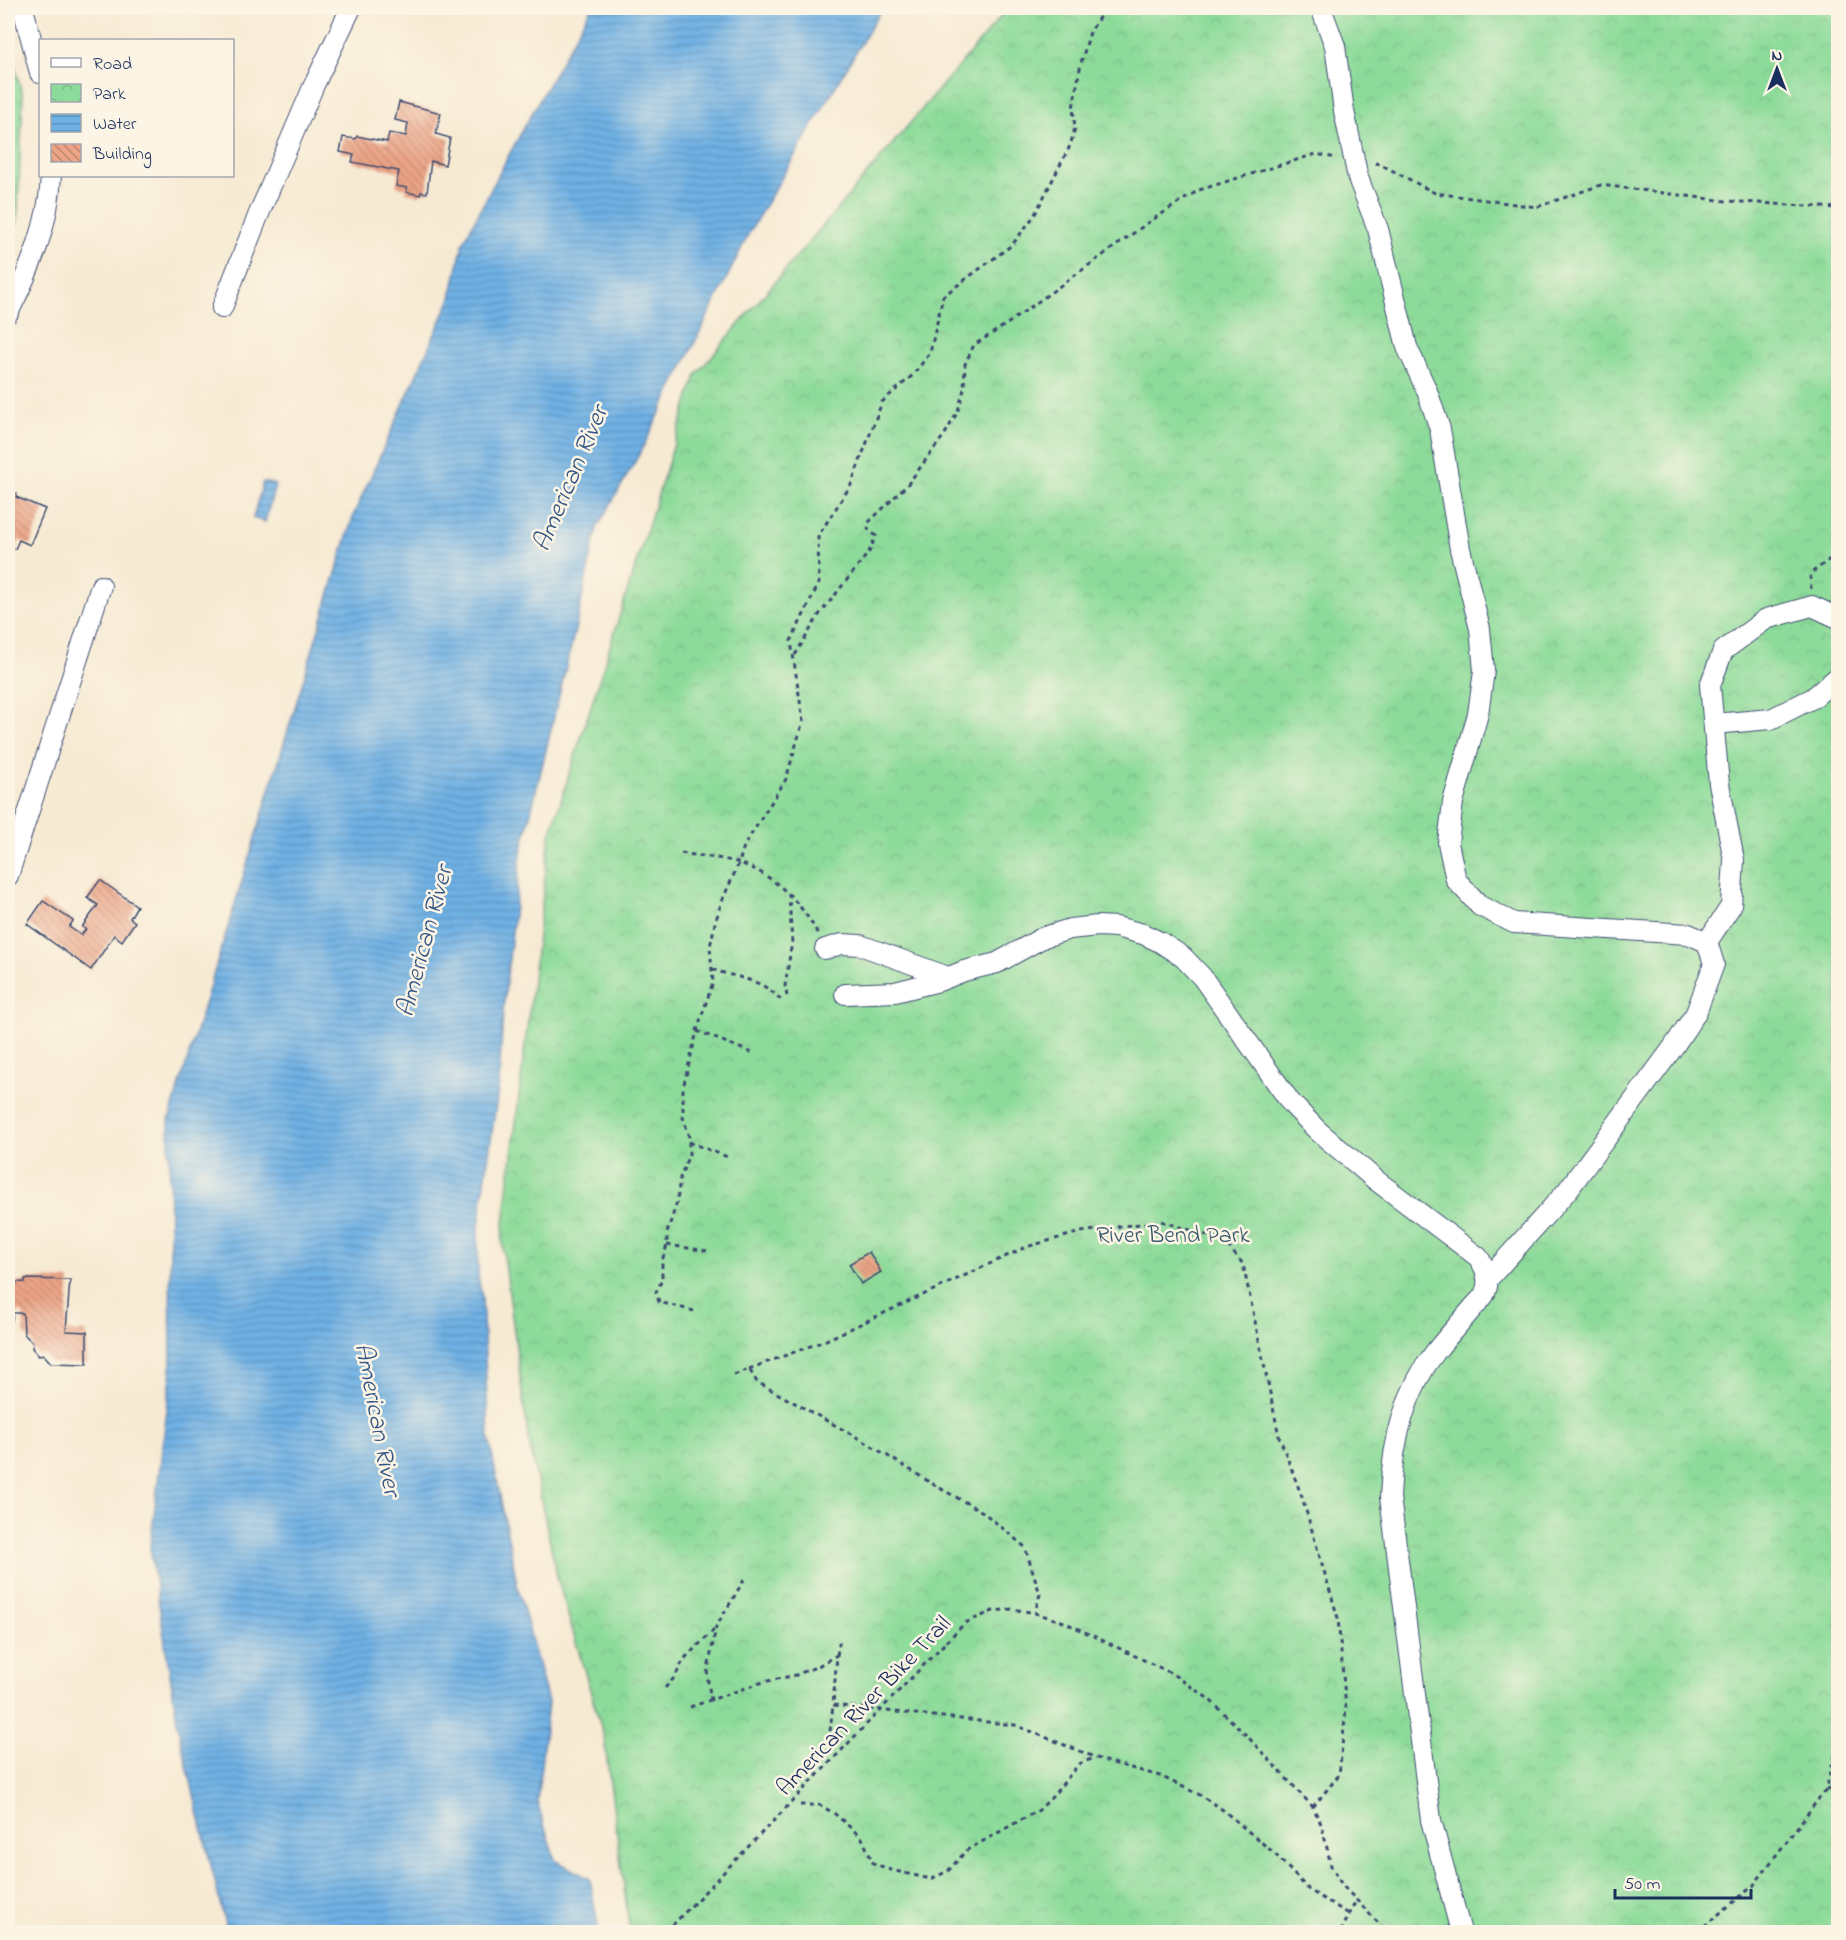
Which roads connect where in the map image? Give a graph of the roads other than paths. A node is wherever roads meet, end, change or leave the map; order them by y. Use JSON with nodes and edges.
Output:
{"nodes":[{"id":1,"x":23,"y":8,"type":"edge"},
{"id":2,"x":351,"y":8,"type":"edge"},
{"id":3,"x":1321,"y":8,"type":"edge"},
{"id":4,"x":39,"y":69,"type":"edge"},
{"id":5,"x":51,"y":177,"type":"edge"},
{"id":6,"x":222,"y":308,"type":"dead end"},
{"id":7,"x":8,"y":313,"type":"edge"},
{"id":8,"x":101,"y":586,"type":"dead end"},
{"id":9,"x":1839,"y":618,"type":"edge"},
{"id":10,"x":1839,"y":677,"type":"edge"},
{"id":11,"x":1714,"y":724,"type":"junction"},
{"id":12,"x":8,"y":876,"type":"edge"},
{"id":13,"x":1707,"y":942,"type":"junction"},
{"id":14,"x":825,"y":949,"type":"road end"},
{"id":15,"x":948,"y":977,"type":"junction"},
{"id":16,"x":845,"y":994,"type":"dead end"},
{"id":17,"x":1488,"y":1279,"type":"junction"},
{"id":18,"x":1461,"y":1932,"type":"edge"}],
"edges":[{"from":1,"to":4,"type":"street"},
{"from":2,"to":6,"type":"street"},
{"from":3,"to":13,"type":"street"},
{"from":5,"to":7,"type":"street"},
{"from":8,"to":12,"type":"street"},
{"from":9,"to":11,"type":"street"},
{"from":10,"to":11,"type":"street"},
{"from":11,"to":13,"type":"street"},
{"from":13,"to":17,"type":"street"},
{"from":14,"to":15,"type":"street"},
{"from":15,"to":16,"type":"street"},
{"from":15,"to":17,"type":"street"},
{"from":17,"to":18,"type":"street"}]}
